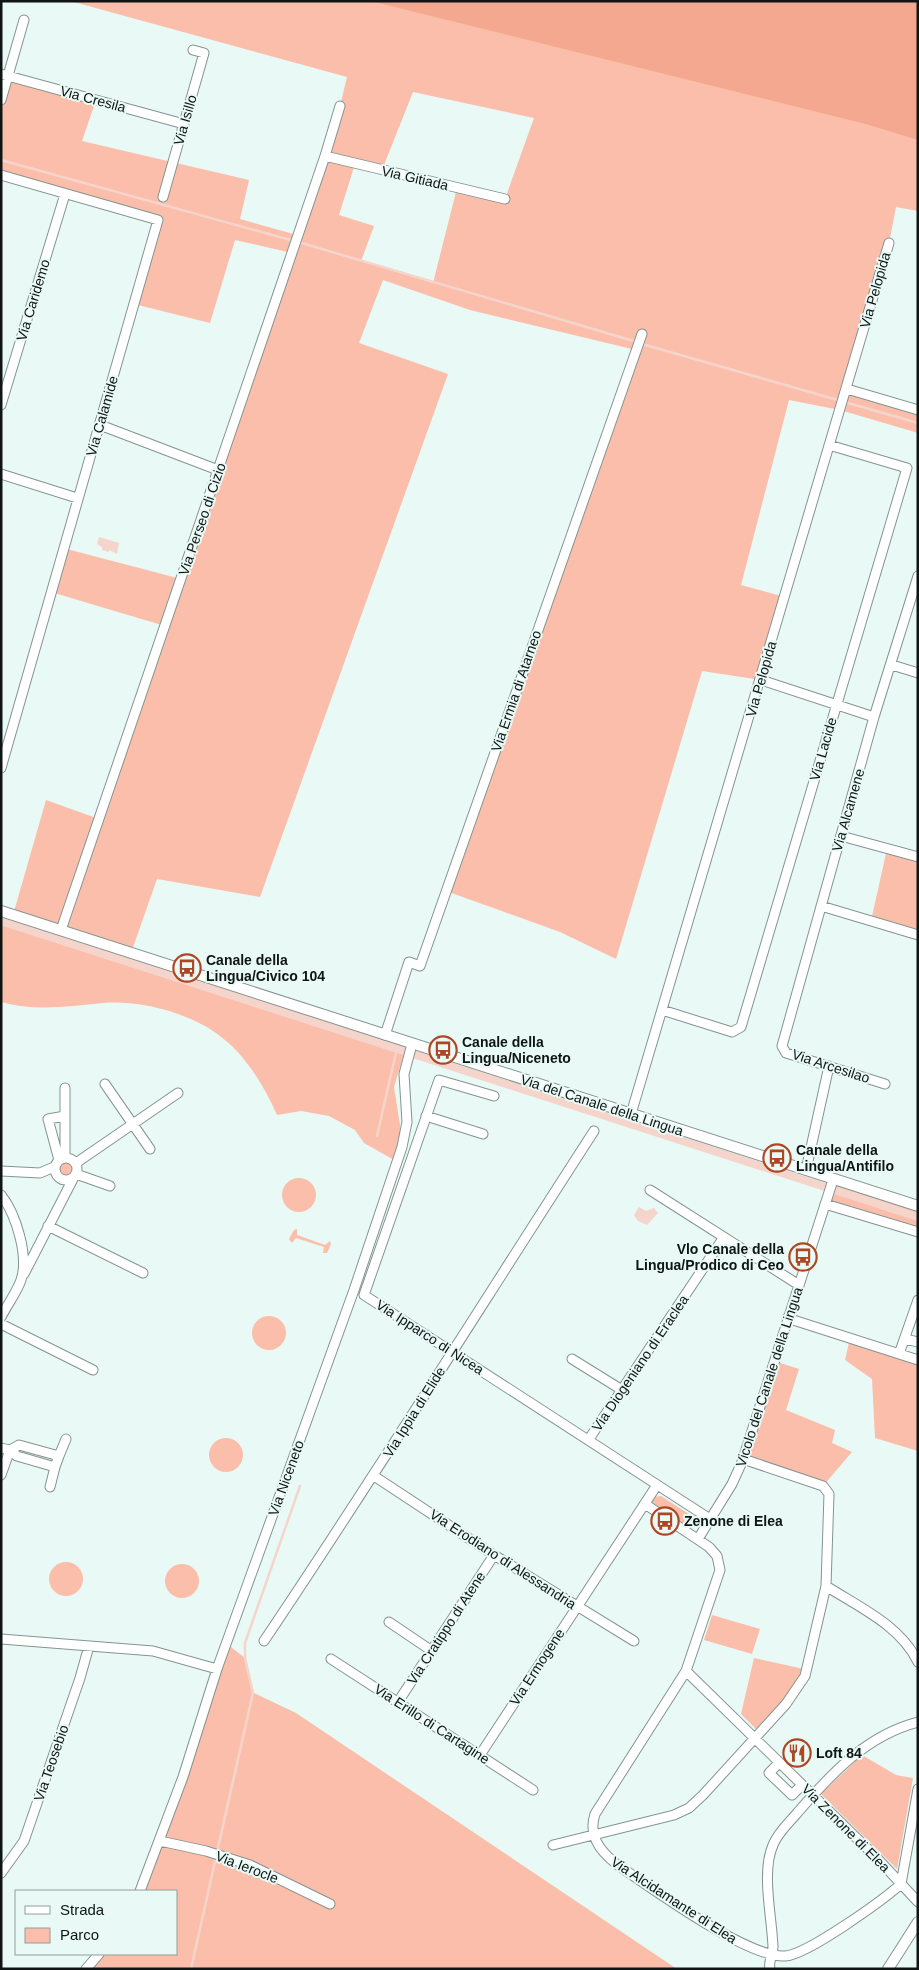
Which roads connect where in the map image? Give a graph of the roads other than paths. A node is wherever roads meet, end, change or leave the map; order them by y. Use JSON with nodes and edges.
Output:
{"nodes":[{"id":1,"x":24,"y":20,"type":"dead end"},
{"id":2,"x":194,"y":50,"type":"dead end"},
{"id":3,"x":5,"y":75,"type":"edge"},
{"id":4,"x":1,"y":100,"type":"edge"},
{"id":5,"x":340,"y":106,"type":"dead end"},
{"id":6,"x":184,"y":124,"type":"junction"},
{"id":7,"x":325,"y":156,"type":"junction"},
{"id":8,"x":1,"y":175,"type":"edge"},
{"id":9,"x":65,"y":194,"type":"junction"},
{"id":10,"x":163,"y":197,"type":"dead end"},
{"id":11,"x":505,"y":199,"type":"dead end"},
{"id":12,"x":889,"y":243,"type":"dead end"},
{"id":13,"x":642,"y":334,"type":"dead end"},
{"id":14,"x":846,"y":389,"type":"junction"},
{"id":15,"x":1,"y":405,"type":"edge"},
{"id":16,"x":918,"y":410,"type":"edge"},
{"id":17,"x":100,"y":425,"type":"junction"},
{"id":18,"x":830,"y":445,"type":"junction"},
{"id":19,"x":218,"y":470,"type":"junction"},
{"id":20,"x":1,"y":474,"type":"edge"},
{"id":21,"x":77,"y":498,"type":"junction"},
{"id":22,"x":918,"y":576,"type":"edge"},
{"id":23,"x":892,"y":665,"type":"junction"},
{"id":24,"x":918,"y":673,"type":"edge"},
{"id":25,"x":761,"y":680,"type":"junction"},
{"id":26,"x":836,"y":704,"type":"junction"},
{"id":27,"x":874,"y":716,"type":"junction"},
{"id":28,"x":1,"y":768,"type":"edge"},
{"id":29,"x":841,"y":836,"type":"junction"},
{"id":30,"x":918,"y":857,"type":"edge"},
{"id":31,"x":821,"y":906,"type":"junction"},
{"id":32,"x":1,"y":911,"type":"edge"},
{"id":33,"x":61,"y":930,"type":"junction"},
{"id":34,"x":918,"y":935,"type":"edge"},
{"id":35,"x":662,"y":1010,"type":"junction"},
{"id":36,"x":385,"y":1035,"type":"junction"},
{"id":37,"x":782,"y":1044,"type":"joint"},
{"id":38,"x":411,"y":1047,"type":"junction"},
{"id":39,"x":829,"y":1066,"type":"junction"},
{"id":40,"x":105,"y":1084,"type":"dead end"},
{"id":41,"x":885,"y":1084,"type":"dead end"},
{"id":42,"x":65,"y":1088,"type":"dead end"},
{"id":43,"x":178,"y":1093,"type":"dead end"},
{"id":44,"x":494,"y":1096,"type":"dead end"},
{"id":45,"x":631,"y":1114,"type":"junction"},
{"id":46,"x":65,"y":1116,"type":"junction"},
{"id":47,"x":426,"y":1116,"type":"junction"},
{"id":48,"x":132,"y":1124,"type":"junction"},
{"id":49,"x":594,"y":1131,"type":"dead end"},
{"id":50,"x":483,"y":1134,"type":"dead end"},
{"id":51,"x":150,"y":1149,"type":"dead end"},
{"id":52,"x":59,"y":1162,"type":"junction"},
{"id":53,"x":76,"y":1163,"type":"junction"},
{"id":54,"x":806,"y":1170,"type":"junction"},
{"id":55,"x":1,"y":1171,"type":"edge"},
{"id":56,"x":75,"y":1176,"type":"junction"},
{"id":57,"x":833,"y":1182,"type":"junction"},
{"id":58,"x":110,"y":1186,"type":"dead end"},
{"id":59,"x":650,"y":1190,"type":"dead end"},
{"id":60,"x":1,"y":1195,"type":"edge"},
{"id":61,"x":826,"y":1200,"type":"junction"},
{"id":62,"x":918,"y":1206,"type":"edge"},
{"id":63,"x":48,"y":1226,"type":"junction"},
{"id":64,"x":918,"y":1232,"type":"edge"},
{"id":65,"x":724,"y":1237,"type":"junction"},
{"id":66,"x":143,"y":1273,"type":"dead end"},
{"id":67,"x":22,"y":1279,"type":"junction"},
{"id":68,"x":799,"y":1285,"type":"junction"},
{"id":69,"x":354,"y":1290,"type":"junction"},
{"id":70,"x":364,"y":1295,"type":"junction"},
{"id":71,"x":918,"y":1300,"type":"edge"},
{"id":72,"x":1,"y":1317,"type":"edge"},
{"id":73,"x":787,"y":1318,"type":"junction"},
{"id":74,"x":1,"y":1324,"type":"edge"},
{"id":75,"x":905,"y":1339,"type":"junction"},
{"id":76,"x":918,"y":1342,"type":"edge"},
{"id":77,"x":452,"y":1351,"type":"junction"},
{"id":78,"x":899,"y":1354,"type":"junction"},
{"id":79,"x":572,"y":1359,"type":"dead end"},
{"id":80,"x":918,"y":1360,"type":"edge"},
{"id":81,"x":93,"y":1370,"type":"dead end"},
{"id":82,"x":622,"y":1390,"type":"junction"},
{"id":83,"x":66,"y":1439,"type":"dead end"},
{"id":84,"x":588,"y":1439,"type":"junction"},
{"id":85,"x":5,"y":1449,"type":"edge"},
{"id":86,"x":59,"y":1456,"type":"junction"},
{"id":87,"x":743,"y":1459,"type":"junction"},
{"id":88,"x":55,"y":1467,"type":"junction"},
{"id":89,"x":1,"y":1475,"type":"edge"},
{"id":90,"x":374,"y":1476,"type":"junction"},
{"id":91,"x":657,"y":1485,"type":"junction"},
{"id":92,"x":50,"y":1487,"type":"dead end"},
{"id":93,"x":645,"y":1504,"type":"junction"},
{"id":94,"x":710,"y":1519,"type":"junction"},
{"id":95,"x":698,"y":1539,"type":"junction"},
{"id":96,"x":494,"y":1555,"type":"junction"},
{"id":97,"x":826,"y":1586,"type":"junction"},
{"id":98,"x":577,"y":1606,"type":"junction"},
{"id":99,"x":390,"y":1622,"type":"dead end"},
{"id":100,"x":1,"y":1640,"type":"edge"},
{"id":101,"x":264,"y":1641,"type":"dead end"},
{"id":102,"x":634,"y":1641,"type":"dead end"},
{"id":103,"x":88,"y":1646,"type":"junction"},
{"id":104,"x":432,"y":1650,"type":"junction"},
{"id":105,"x":331,"y":1660,"type":"dead end"},
{"id":106,"x":918,"y":1662,"type":"edge"},
{"id":107,"x":217,"y":1669,"type":"junction"},
{"id":108,"x":686,"y":1671,"type":"junction"},
{"id":109,"x":398,"y":1702,"type":"junction"},
{"id":110,"x":918,"y":1722,"type":"edge"},
{"id":111,"x":754,"y":1738,"type":"junction"},
{"id":112,"x":480,"y":1755,"type":"junction"},
{"id":113,"x":779,"y":1763,"type":"junction"},
{"id":114,"x":802,"y":1785,"type":"junction"},
{"id":115,"x":918,"y":1789,"type":"edge"},
{"id":116,"x":533,"y":1790,"type":"dead end"},
{"id":117,"x":813,"y":1795,"type":"junction"},
{"id":118,"x":593,"y":1835,"type":"junction"},
{"id":119,"x":160,"y":1841,"type":"junction"},
{"id":120,"x":553,"y":1845,"type":"dead end"},
{"id":121,"x":1,"y":1873,"type":"edge"},
{"id":122,"x":901,"y":1884,"type":"junction"},
{"id":123,"x":140,"y":1890,"type":"edge"},
{"id":124,"x":918,"y":1902,"type":"edge"},
{"id":125,"x":330,"y":1904,"type":"dead end"},
{"id":126,"x":918,"y":1922,"type":"edge"},
{"id":127,"x":773,"y":1954,"type":"junction"},
{"id":128,"x":98,"y":1955,"type":"edge"},
{"id":129,"x":86,"y":1969,"type":"edge"},
{"id":130,"x":770,"y":1969,"type":"edge"},
{"id":131,"x":888,"y":1969,"type":"edge"}],
"edges":[{"from":1,"to":3,"type":"street"},
{"from":2,"to":6,"type":"street","name":"Via Isillo"},
{"from":3,"to":4,"type":"street"},
{"from":3,"to":6,"type":"street","name":"Via Cresila"},
{"from":5,"to":7,"type":"street","name":"Via Perseo di Cizio"},
{"from":6,"to":10,"type":"street","name":"Via Isillo"},
{"from":7,"to":11,"type":"street","name":"Via Gitiada"},
{"from":7,"to":19,"type":"street","name":"Via Perseo di Cizio"},
{"from":8,"to":9,"type":"street","name":"Via Calamide"},
{"from":9,"to":15,"type":"street","name":"Via Caridemo"},
{"from":9,"to":17,"type":"street","name":"Via Calamide"},
{"from":12,"to":14,"type":"street","name":"Via Pelopida"},
{"from":13,"to":36,"type":"street","name":"Via Ermia di Atarneo"},
{"from":14,"to":16,"type":"street"},
{"from":14,"to":18,"type":"street","name":"Via Pelopida"},
{"from":17,"to":19,"type":"street"},
{"from":17,"to":21,"type":"street","name":"Via Calamide"},
{"from":18,"to":25,"type":"street","name":"Via Pelopida"},
{"from":18,"to":26,"type":"street","name":"Via Lacide"},
{"from":19,"to":33,"type":"street","name":"Via Perseo di Cizio"},
{"from":20,"to":21,"type":"street"},
{"from":21,"to":28,"type":"street","name":"Via Calamide"},
{"from":22,"to":23,"type":"street","name":"Via Alcamene"},
{"from":23,"to":24,"type":"street"},
{"from":23,"to":27,"type":"street","name":"Via Alcamene"},
{"from":25,"to":26,"type":"street"},
{"from":25,"to":35,"type":"street","name":"Via Pelopida"},
{"from":26,"to":27,"type":"street"},
{"from":26,"to":35,"type":"street","name":"Via Lacide"},
{"from":27,"to":29,"type":"street","name":"Via Alcamene"},
{"from":29,"to":30,"type":"street"},
{"from":29,"to":31,"type":"street","name":"Via Alcamene"},
{"from":31,"to":34,"type":"street"},
{"from":31,"to":37,"type":"street","name":"Via Alcamene"},
{"from":32,"to":33,"type":"street","name":"Via del Canale della Lingua"},
{"from":33,"to":36,"type":"street","name":"Via del Canale della Lingua"},
{"from":35,"to":45,"type":"street","name":"Via Pelopida"},
{"from":36,"to":38,"type":"street","name":"Via del Canale della Lingua"},
{"from":37,"to":39,"type":"street","name":"Via Arcesilao"},
{"from":38,"to":45,"type":"street","name":"Via del Canale della Lingua"},
{"from":38,"to":69,"type":"street","name":"Via Niceneto"},
{"from":39,"to":41,"type":"street","name":"Via Arcesilao"},
{"from":39,"to":54,"type":"street"},
{"from":40,"to":48,"type":"street"},
{"from":42,"to":46,"type":"street"},
{"from":43,"to":48,"type":"street"},
{"from":44,"to":47,"type":"street","name":"Via Ipparco di Nicea"},
{"from":45,"to":54,"type":"street","name":"Via del Canale della Lingua"},
{"from":46,"to":52,"type":"street"},
{"from":46,"to":52,"type":"street"},
{"from":47,"to":50,"type":"street"},
{"from":47,"to":70,"type":"street","name":"Via Ipparco di Nicea"},
{"from":48,"to":51,"type":"street"},
{"from":48,"to":53,"type":"street"},
{"from":49,"to":77,"type":"street","name":"Via Ippia di Elide"},
{"from":52,"to":53,"type":"street"},
{"from":52,"to":55,"type":"street"},
{"from":52,"to":56,"type":"street"},
{"from":53,"to":56,"type":"street"},
{"from":54,"to":57,"type":"street","name":"Via del Canale della Lingua"},
{"from":56,"to":58,"type":"street"},
{"from":56,"to":63,"type":"street"},
{"from":57,"to":61,"type":"street","name":"Vicolo del Canale della Lingua"},
{"from":57,"to":62,"type":"street","name":"Via del Canale della Lingua"},
{"from":59,"to":65,"type":"street"},
{"from":60,"to":67,"type":"street"},
{"from":61,"to":64,"type":"street"},
{"from":61,"to":68,"type":"street","name":"Vicolo del Canale della Lingua"},
{"from":63,"to":66,"type":"street"},
{"from":63,"to":67,"type":"street"},
{"from":65,"to":68,"type":"street"},
{"from":65,"to":82,"type":"street","name":"Via Diogeniano di Eraclea"},
{"from":67,"to":72,"type":"street"},
{"from":68,"to":73,"type":"street","name":"Vicolo del Canale della Lingua"},
{"from":69,"to":70,"type":"street"},
{"from":69,"to":107,"type":"street","name":"Via Niceneto"},
{"from":70,"to":77,"type":"street","name":"Via Ipparco di Nicea"},
{"from":71,"to":75,"type":"street"},
{"from":73,"to":78,"type":"street"},
{"from":73,"to":87,"type":"street","name":"Vicolo del Canale della Lingua"},
{"from":74,"to":81,"type":"street"},
{"from":75,"to":76,"type":"street"},
{"from":75,"to":78,"type":"street"},
{"from":77,"to":84,"type":"street","name":"Via Ipparco di Nicea"},
{"from":77,"to":90,"type":"street","name":"Via Ippia di Elide"},
{"from":78,"to":80,"type":"street"},
{"from":79,"to":82,"type":"street"},
{"from":82,"to":84,"type":"street","name":"Via Diogeniano di Eraclea"},
{"from":83,"to":86,"type":"street"},
{"from":84,"to":91,"type":"street","name":"Via Ipparco di Nicea"},
{"from":85,"to":86,"type":"street"},
{"from":85,"to":88,"type":"street"},
{"from":85,"to":89,"type":"street"},
{"from":86,"to":88,"type":"street"},
{"from":87,"to":94,"type":"street","name":"Vicolo del Canale della Lingua"},
{"from":87,"to":97,"type":"street"},
{"from":88,"to":92,"type":"street"},
{"from":90,"to":96,"type":"street","name":"Via Erodiano di Alessandria"},
{"from":90,"to":101,"type":"street","name":"Via Ippia di Elide"},
{"from":91,"to":93,"type":"street","name":"Via Ermogene"},
{"from":91,"to":94,"type":"street","name":"Via Ipparco di Nicea"},
{"from":93,"to":95,"type":"street"},
{"from":93,"to":98,"type":"street","name":"Via Ermogene"},
{"from":94,"to":95,"type":"street","name":"Vicolo del Canale della Lingua"},
{"from":95,"to":108,"type":"street"},
{"from":96,"to":98,"type":"street","name":"Via Erodiano di Alessandria"},
{"from":96,"to":104,"type":"street","name":"Via Cratippo di Atene"},
{"from":97,"to":106,"type":"street"},
{"from":97,"to":111,"type":"street"},
{"from":98,"to":102,"type":"street","name":"Via Erodiano di Alessandria"},
{"from":98,"to":112,"type":"street","name":"Via Ermogene"},
{"from":99,"to":104,"type":"street"},
{"from":100,"to":103,"type":"street"},
{"from":103,"to":107,"type":"street"},
{"from":103,"to":121,"type":"street","name":"Via Teosebio"},
{"from":104,"to":109,"type":"street","name":"Via Cratippo di Atene"},
{"from":105,"to":109,"type":"street","name":"Via Erillo di Cartagine"},
{"from":107,"to":119,"type":"street","name":"Via Niceneto"},
{"from":108,"to":111,"type":"street","name":"Via Zenone di Elea"},
{"from":108,"to":118,"type":"street"},
{"from":109,"to":112,"type":"street","name":"Via Erillo di Cartagine"},
{"from":110,"to":117,"type":"street"},
{"from":111,"to":113,"type":"street","name":"Via Zenone di Elea"},
{"from":111,"to":118,"type":"street"},
{"from":112,"to":116,"type":"street","name":"Via Erillo di Cartagine"},
{"from":113,"to":114,"type":"street","name":"Via Zenone di Elea"},
{"from":113,"to":114,"type":"street"},
{"from":114,"to":117,"type":"street","name":"Via Zenone di Elea"},
{"from":115,"to":122,"type":"street"},
{"from":117,"to":122,"type":"street","name":"Via Zenone di Elea"},
{"from":117,"to":127,"type":"street"},
{"from":118,"to":120,"type":"street"},
{"from":118,"to":127,"type":"street","name":"Via Alcidamante di Elea"},
{"from":119,"to":123,"type":"street","name":"Via Niceneto"},
{"from":119,"to":125,"type":"street","name":"Via Ierocle"},
{"from":122,"to":124,"type":"street","name":"Via Zenone di Elea"},
{"from":122,"to":127,"type":"street","name":"Via Alcidamante di Elea"},
{"from":126,"to":131,"type":"street"},
{"from":127,"to":130,"type":"street"},
{"from":128,"to":129,"type":"street"}]}
